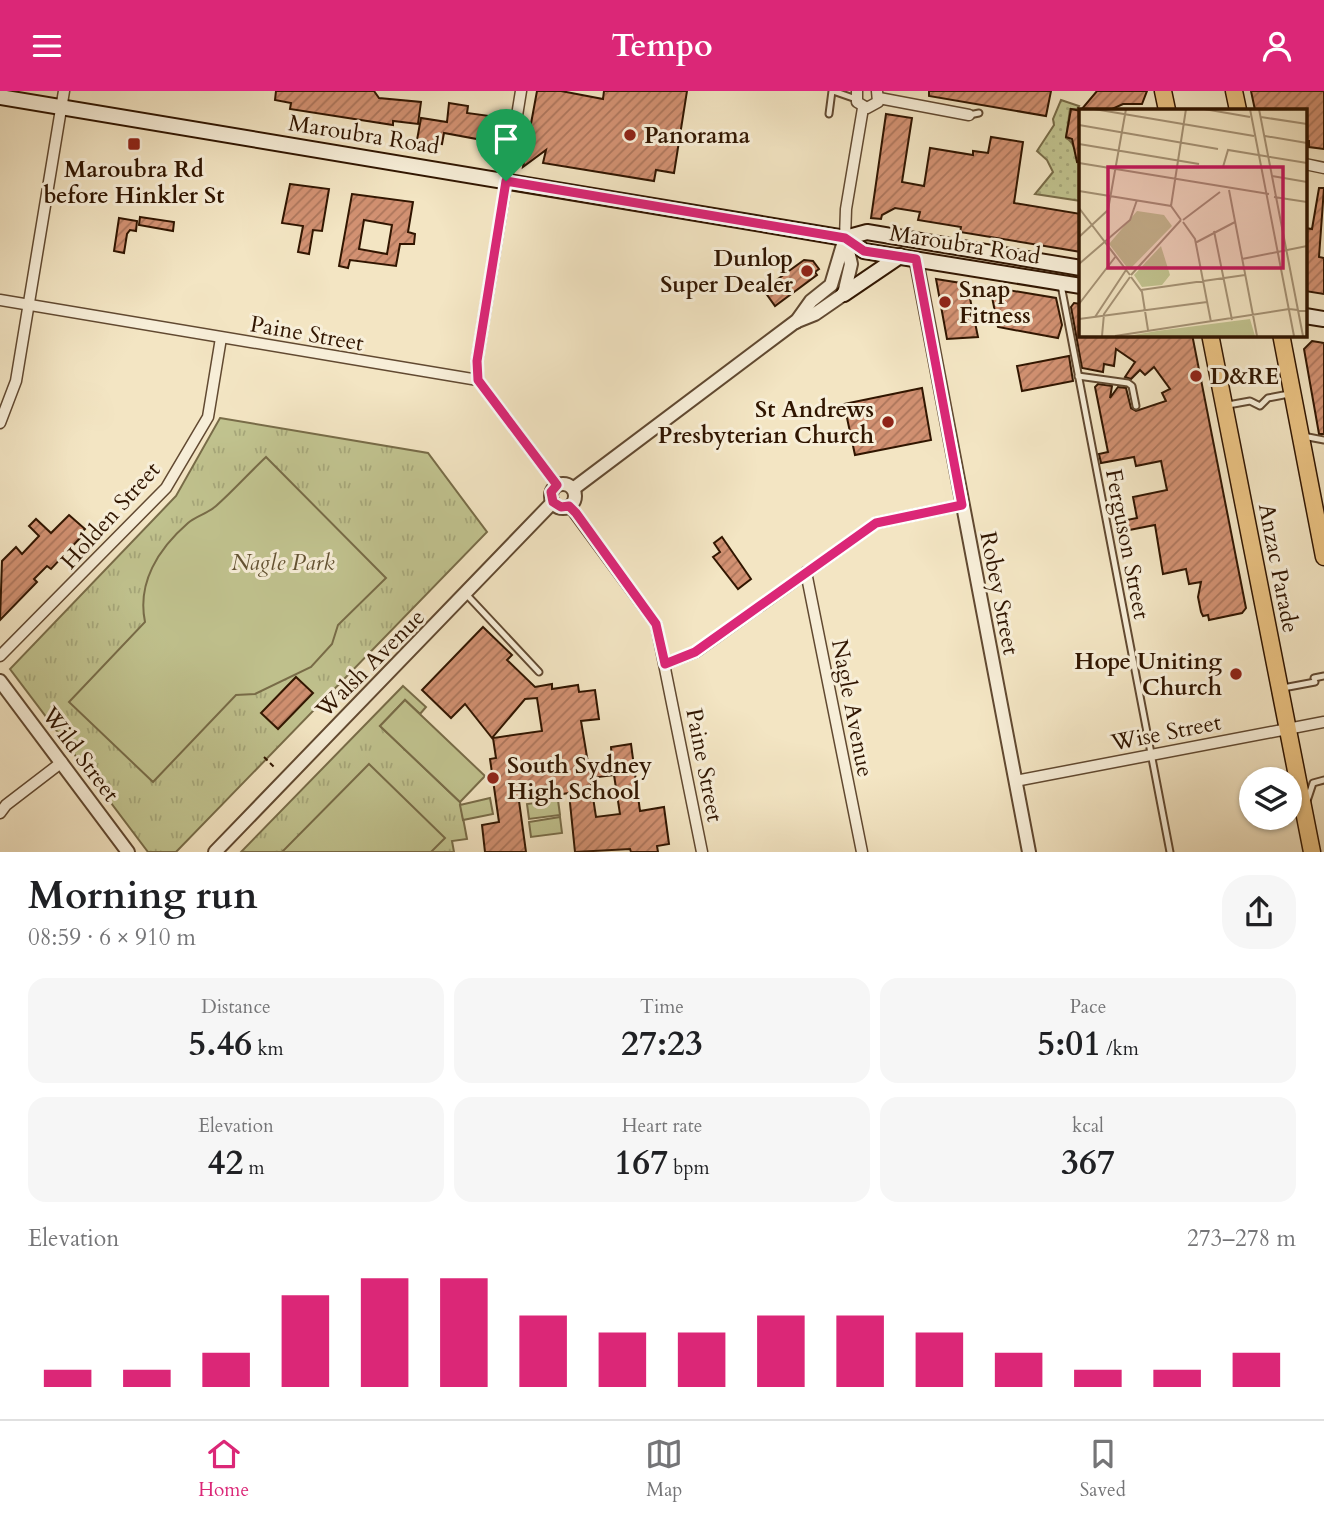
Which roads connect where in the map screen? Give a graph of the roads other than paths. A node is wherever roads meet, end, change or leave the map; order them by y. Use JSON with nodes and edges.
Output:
{"nodes":[{"id":1,"x":64,"y":91,"type":"edge"},
{"id":2,"x":521,"y":91,"type":"edge"},
{"id":3,"x":833,"y":91,"type":"edge"},
{"id":4,"x":1163,"y":91,"type":"edge"},
{"id":5,"x":1234,"y":91,"type":"edge"},
{"id":6,"x":857,"y":95,"type":"edge"},
{"id":7,"x":878,"y":95,"type":"edge"},
{"id":8,"x":0,"y":97,"type":"edge"},
{"id":9,"x":61,"y":107,"type":"junction"},
{"id":10,"x":863,"y":108,"type":"junction"},
{"id":11,"x":1167,"y":109,"type":"edge"},
{"id":12,"x":1238,"y":109,"type":"edge"},
{"id":13,"x":829,"y":114,"type":"dead end"},
{"id":14,"x":974,"y":114,"type":"dead end"},
{"id":15,"x":1306,"y":164,"type":"edge"},
{"id":16,"x":1324,"y":168,"type":"edge"},
{"id":17,"x":506,"y":181,"type":"junction"},
{"id":18,"x":845,"y":238,"type":"junction"},
{"id":19,"x":900,"y":257,"type":"junction"},
{"id":20,"x":916,"y":259,"type":"junction"},
{"id":21,"x":1079,"y":268,"type":"edge"},
{"id":22,"x":1060,"y":282,"type":"junction"},
{"id":23,"x":1079,"y":286,"type":"edge"},
{"id":24,"x":844,"y":294,"type":"junction"},
{"id":25,"x":0,"y":300,"type":"edge"},
{"id":26,"x":29,"y":305,"type":"junction"},
{"id":27,"x":1306,"y":316,"type":"edge"},
{"id":28,"x":1324,"y":319,"type":"edge"},
{"id":29,"x":796,"y":322,"type":"junction"},
{"id":30,"x":1210,"y":336,"type":"edge"},
{"id":31,"x":1281,"y":336,"type":"edge"},
{"id":32,"x":221,"y":338,"type":"junction"},
{"id":33,"x":1078,"y":376,"type":"junction"},
{"id":34,"x":478,"y":380,"type":"junction"},
{"id":35,"x":1292,"y":393,"type":"junction"},
{"id":36,"x":1224,"y":405,"type":"junction"},
{"id":37,"x":1136,"y":406,"type":"dead end"},
{"id":38,"x":0,"y":423,"type":"edge"},
{"id":39,"x":1300,"y":436,"type":"junction"},
{"id":40,"x":1324,"y":440,"type":"edge"},
{"id":41,"x":557,"y":485,"type":"junction"},
{"id":42,"x":573,"y":489,"type":"junction"},
{"id":43,"x":553,"y":502,"type":"junction"},
{"id":44,"x":962,"y":505,"type":"junction"},
{"id":45,"x":569,"y":506,"type":"junction"},
{"id":46,"x":1324,"y":557,"type":"edge"},
{"id":47,"x":806,"y":572,"type":"junction"},
{"id":48,"x":466,"y":594,"type":"junction"},
{"id":49,"x":0,"y":656,"type":"edge"},
{"id":50,"x":665,"y":664,"type":"junction"},
{"id":51,"x":539,"y":672,"type":"dead end"},
{"id":52,"x":1324,"y":676,"type":"edge"},
{"id":53,"x":0,"y":681,"type":"edge"},
{"id":54,"x":1279,"y":688,"type":"junction"},
{"id":55,"x":1324,"y":722,"type":"edge"},
{"id":56,"x":1287,"y":729,"type":"junction"},
{"id":57,"x":1151,"y":754,"type":"junction"},
{"id":58,"x":62,"y":762,"type":"junction"},
{"id":59,"x":1324,"y":780,"type":"edge"},
{"id":60,"x":1015,"y":781,"type":"junction"},
{"id":61,"x":1304,"y":807,"type":"junction"},
{"id":62,"x":0,"y":813,"type":"edge"},
{"id":63,"x":128,"y":852,"type":"edge"},
{"id":64,"x":215,"y":852,"type":"edge"},
{"id":65,"x":702,"y":852,"type":"edge"},
{"id":66,"x":862,"y":852,"type":"edge"},
{"id":67,"x":1029,"y":852,"type":"edge"},
{"id":68,"x":1170,"y":852,"type":"edge"},
{"id":69,"x":1312,"y":852,"type":"edge"}],
"edges":[{"from":1,"to":9,"type":"street"},
{"from":2,"to":17,"type":"street"},
{"from":3,"to":6,"type":"lane"},
{"from":3,"to":13,"type":"lane"},
{"from":4,"to":11,"type":"main road"},
{"from":5,"to":12,"type":"main road"},
{"from":6,"to":10,"type":"street"},
{"from":7,"to":10,"type":"street"},
{"from":7,"to":14,"type":"street"},
{"from":8,"to":9,"type":"main road","name":"Maroubra Road"},
{"from":9,"to":17,"type":"main road","name":"Maroubra Road"},
{"from":9,"to":26,"type":"street"},
{"from":10,"to":18,"type":"street"},
{"from":15,"to":16,"type":"street"},
{"from":17,"to":18,"type":"main road","name":"Maroubra Road"},
{"from":17,"to":34,"type":"street"},
{"from":18,"to":19,"type":"main road","name":"Maroubra Road"},
{"from":18,"to":21,"type":"main road","name":"Maroubra Road"},
{"from":18,"to":24,"type":"street"},
{"from":18,"to":29,"type":"street"},
{"from":19,"to":20,"type":"main road","name":"Maroubra Road"},
{"from":19,"to":24,"type":"main road"},
{"from":20,"to":22,"type":"main road","name":"Maroubra Road"},
{"from":20,"to":44,"type":"street","name":"Robey Street"},
{"from":22,"to":23,"type":"main road","name":"Maroubra Road"},
{"from":22,"to":33,"type":"lane","name":"Ferguson Street"},
{"from":24,"to":29,"type":"street"},
{"from":25,"to":26,"type":"street","name":"Paine Street"},
{"from":26,"to":32,"type":"street","name":"Paine Street"},
{"from":26,"to":38,"type":"street"},
{"from":27,"to":28,"type":"main road"},
{"from":29,"to":42,"type":"street"},
{"from":30,"to":36,"type":"main road","name":"Anzac Parade"},
{"from":31,"to":35,"type":"main road","name":"Anzac Parade"},
{"from":32,"to":34,"type":"street","name":"Paine Street"},
{"from":32,"to":49,"type":"street","name":"Holden Street"},
{"from":33,"to":37,"type":"lane"},
{"from":33,"to":57,"type":"lane","name":"Ferguson Street"},
{"from":34,"to":41,"type":"street"},
{"from":35,"to":36,"type":"lane"},
{"from":35,"to":39,"type":"main road","name":"Anzac Parade"},
{"from":36,"to":54,"type":"main road","name":"Anzac Parade"},
{"from":39,"to":40,"type":"lane"},
{"from":39,"to":46,"type":"main road","name":"Anzac Parade"},
{"from":41,"to":42,"type":"street"},
{"from":41,"to":43,"type":"street"},
{"from":42,"to":45,"type":"street"},
{"from":43,"to":45,"type":"street"},
{"from":43,"to":48,"type":"street","name":"Walsh Avenue"},
{"from":44,"to":47,"type":"street"},
{"from":44,"to":60,"type":"street","name":"Robey Street"},
{"from":45,"to":50,"type":"street","name":"Paine Street"},
{"from":47,"to":50,"type":"street"},
{"from":47,"to":66,"type":"street","name":"Nagle Avenue"},
{"from":48,"to":51,"type":"lane"},
{"from":48,"to":64,"type":"street","name":"Walsh Avenue"},
{"from":50,"to":65,"type":"street","name":"Paine Street"},
{"from":52,"to":54,"type":"lane"},
{"from":53,"to":58,"type":"street","name":"Wild Street"},
{"from":54,"to":56,"type":"main road","name":"Anzac Parade"},
{"from":55,"to":56,"type":"street","name":"Wise Street"},
{"from":56,"to":57,"type":"street","name":"Wise Street"},
{"from":56,"to":61,"type":"main road","name":"Anzac Parade"},
{"from":57,"to":60,"type":"street","name":"Wise Street"},
{"from":57,"to":68,"type":"lane","name":"Ferguson Street"},
{"from":58,"to":62,"type":"street"},
{"from":58,"to":63,"type":"street","name":"Wild Street"},
{"from":59,"to":61,"type":"lane"},
{"from":60,"to":67,"type":"street","name":"Robey Street"},
{"from":61,"to":69,"type":"main road","name":"Anzac Parade"}]}
